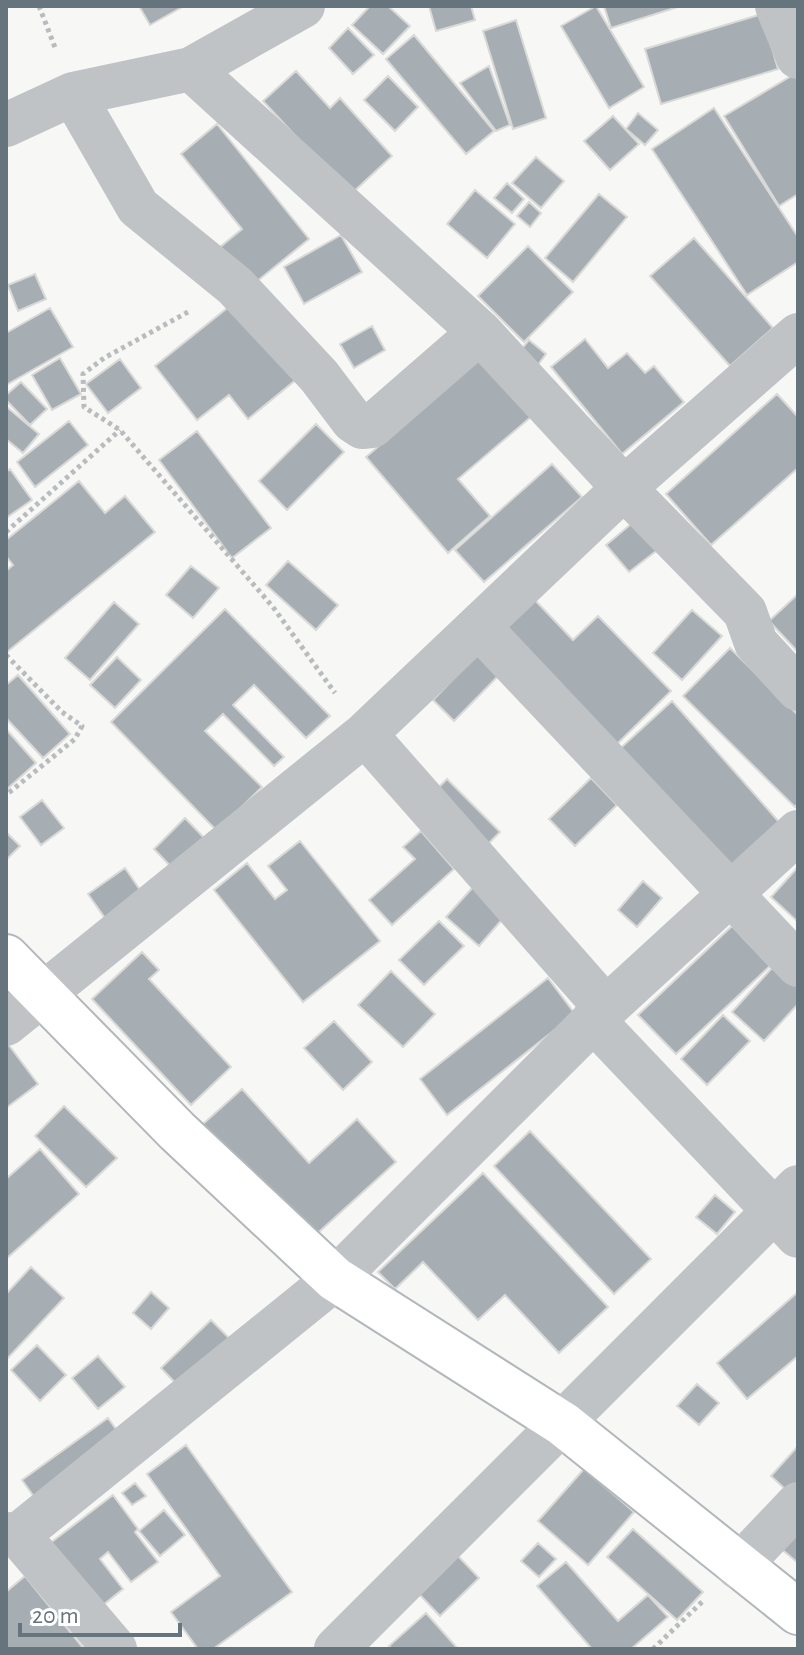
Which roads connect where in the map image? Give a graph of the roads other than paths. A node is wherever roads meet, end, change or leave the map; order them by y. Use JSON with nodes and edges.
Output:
{"nodes":[{"id":1,"x":303,"y":6,"type":"edge"},
{"id":2,"x":777,"y":6,"type":"edge"},
{"id":3,"x":798,"y":57,"type":"edge"},
{"id":4,"x":191,"y":69,"type":"junction"},
{"id":5,"x":73,"y":94,"type":"junction"},
{"id":6,"x":6,"y":125,"type":"edge"},
{"id":7,"x":480,"y":332,"type":"junction"},
{"id":8,"x":793,"y":350,"type":"edge"},
{"id":9,"x":624,"y":488,"type":"junction"},
{"id":10,"x":479,"y":627,"type":"junction"},
{"id":11,"x":798,"y":689,"type":"edge"},
{"id":12,"x":365,"y":734,"type":"junction"},
{"id":13,"x":798,"y":832,"type":"edge"},
{"id":14,"x":730,"y":895,"type":"junction"},
{"id":15,"x":6,"y":957,"type":"edge"},
{"id":16,"x":798,"y":965,"type":"edge"},
{"id":17,"x":44,"y":995,"type":"junction"},
{"id":18,"x":600,"y":1014,"type":"junction"},
{"id":19,"x":6,"y":1024,"type":"edge"},
{"id":20,"x":790,"y":1211,"type":"edge"},
{"id":21,"x":335,"y":1279,"type":"junction"},
{"id":22,"x":563,"y":1424,"type":"junction"},
{"id":23,"x":798,"y":1504,"type":"edge"},
{"id":24,"x":12,"y":1535,"type":"edge"},
{"id":25,"x":738,"y":1567,"type":"junction"},
{"id":26,"x":798,"y":1612,"type":"edge"},
{"id":27,"x":115,"y":1649,"type":"edge"},
{"id":28,"x":336,"y":1649,"type":"edge"}],
"edges":[{"from":1,"to":4,"type":"street"},
{"from":2,"to":3,"type":"street"},
{"from":4,"to":5,"type":"street"},
{"from":4,"to":7,"type":"street"},
{"from":5,"to":6,"type":"street"},
{"from":5,"to":7,"type":"street"},
{"from":7,"to":9,"type":"street"},
{"from":8,"to":9,"type":"street"},
{"from":9,"to":10,"type":"street"},
{"from":9,"to":11,"type":"street"},
{"from":10,"to":12,"type":"street"},
{"from":10,"to":14,"type":"street"},
{"from":12,"to":17,"type":"street"},
{"from":12,"to":18,"type":"street"},
{"from":13,"to":14,"type":"street"},
{"from":14,"to":16,"type":"street"},
{"from":14,"to":18,"type":"street"},
{"from":15,"to":17,"type":"street"},
{"from":17,"to":19,"type":"street"},
{"from":17,"to":21,"type":"street"},
{"from":18,"to":20,"type":"street"},
{"from":18,"to":21,"type":"street"},
{"from":20,"to":22,"type":"street"},
{"from":21,"to":22,"type":"street"},
{"from":21,"to":24,"type":"street"},
{"from":22,"to":25,"type":"street"},
{"from":22,"to":28,"type":"street"},
{"from":23,"to":25,"type":"street"},
{"from":24,"to":27,"type":"street"},
{"from":25,"to":26,"type":"street"}]}
